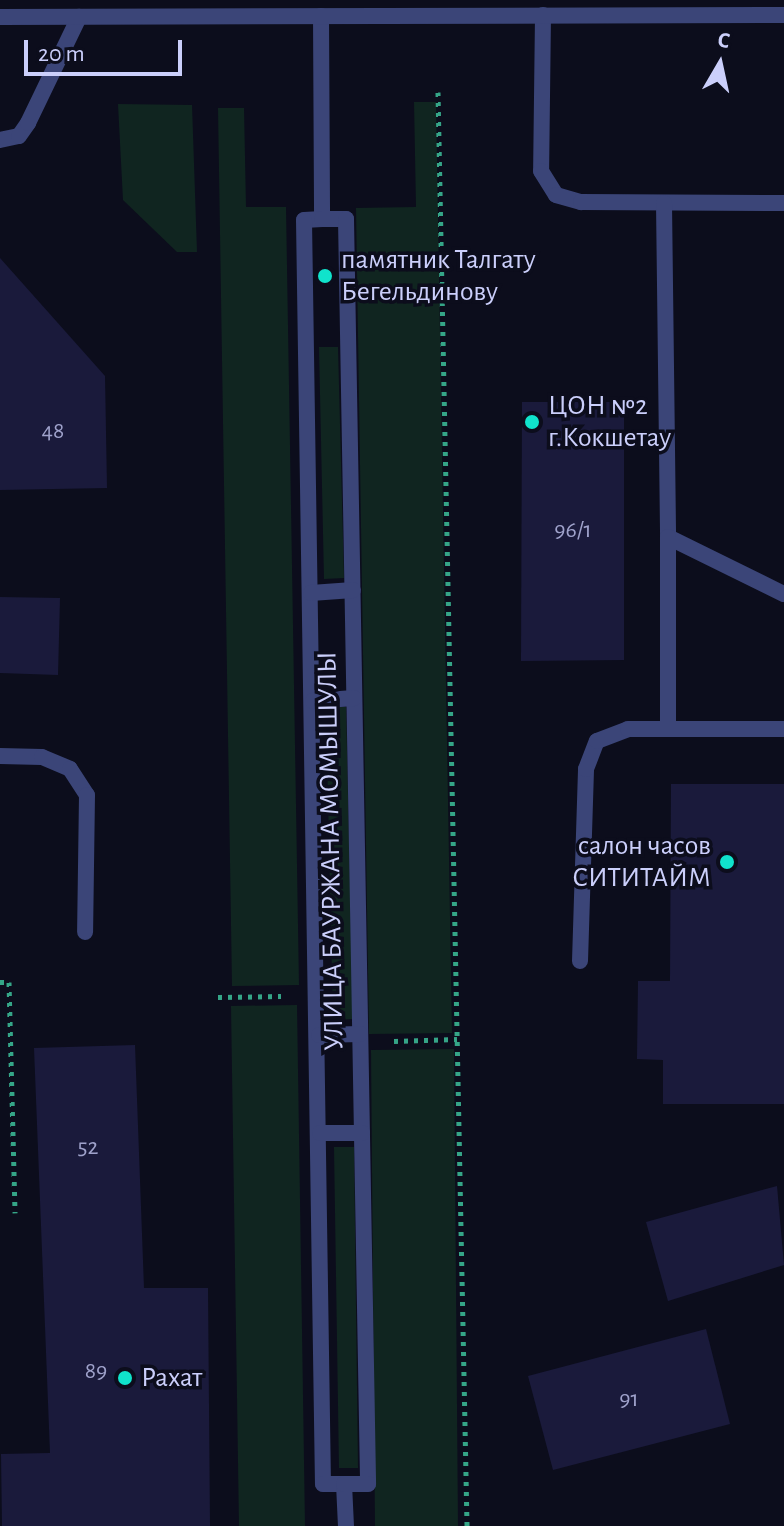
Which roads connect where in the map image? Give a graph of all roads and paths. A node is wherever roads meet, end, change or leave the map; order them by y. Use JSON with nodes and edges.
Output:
{"nodes":[{"id":1,"x":543,"y":15,"type":"junction"},
{"id":2,"x":784,"y":15,"type":"edge"},
{"id":3,"x":321,"y":16,"type":"junction"},
{"id":4,"x":0,"y":17,"type":"edge"},
{"id":5,"x":79,"y":17,"type":"junction"},
{"id":6,"x":438,"y":92,"type":"dead end"},
{"id":7,"x":0,"y":140,"type":"edge"},
{"id":8,"x":664,"y":203,"type":"junction"},
{"id":9,"x":784,"y":203,"type":"edge"},
{"id":10,"x":322,"y":219,"type":"junction"},
{"id":11,"x":668,"y":537,"type":"junction"},
{"id":12,"x":353,"y":590,"type":"junction"},
{"id":13,"x":311,"y":593,"type":"junction"},
{"id":14,"x":784,"y":594,"type":"edge"},
{"id":15,"x":354,"y":698,"type":"junction"},
{"id":16,"x":313,"y":701,"type":"junction"},
{"id":17,"x":668,"y":729,"type":"junction"},
{"id":18,"x":784,"y":729,"type":"edge"},
{"id":19,"x":0,"y":756,"type":"edge"},
{"id":20,"x":85,"y":932,"type":"dead end"},
{"id":21,"x":580,"y":961,"type":"dead end"},
{"id":22,"x":0,"y":982,"type":"edge"},
{"id":23,"x":319,"y":995,"type":"junction"},
{"id":24,"x":218,"y":997,"type":"dead end"},
{"id":25,"x":319,"y":1035,"type":"junction"},
{"id":26,"x":360,"y":1038,"type":"junction"},
{"id":27,"x":457,"y":1039,"type":"junction"},
{"id":28,"x":320,"y":1133,"type":"junction"},
{"id":29,"x":362,"y":1133,"type":"junction"},
{"id":30,"x":15,"y":1213,"type":"dead end"},
{"id":31,"x":344,"y":1484,"type":"junction"},
{"id":32,"x":346,"y":1526,"type":"edge"},
{"id":33,"x":467,"y":1526,"type":"edge"}],
"edges":[{"from":1,"to":2,"type":"street"},
{"from":1,"to":3,"type":"street"},
{"from":1,"to":8,"type":"street"},
{"from":3,"to":5,"type":"street"},
{"from":3,"to":10,"type":"street"},
{"from":4,"to":5,"type":"street"},
{"from":5,"to":7,"type":"street"},
{"from":6,"to":27,"type":"path"},
{"from":8,"to":9,"type":"street"},
{"from":8,"to":11,"type":"street"},
{"from":10,"to":12,"type":"street","name":"УЛИЦА БАУРЖАНА МОМЫШУЛЫ"},
{"from":10,"to":13,"type":"street","name":"УЛИЦА БАУРЖАНА МОМЫШУЛЫ"},
{"from":11,"to":14,"type":"street"},
{"from":11,"to":17,"type":"street"},
{"from":12,"to":13,"type":"street"},
{"from":12,"to":15,"type":"street","name":"УЛИЦА БАУРЖАНА МОМЫШУЛЫ"},
{"from":13,"to":16,"type":"street","name":"УЛИЦА БАУРЖАНА МОМЫШУЛЫ"},
{"from":15,"to":16,"type":"street"},
{"from":15,"to":26,"type":"street","name":"УЛИЦА БАУРЖАНА МОМЫШУЛЫ"},
{"from":16,"to":23,"type":"street","name":"УЛИЦА БАУРЖАНА МОМЫШУЛЫ"},
{"from":17,"to":18,"type":"street"},
{"from":17,"to":21,"type":"street"},
{"from":19,"to":20,"type":"street"},
{"from":22,"to":30,"type":"path"},
{"from":23,"to":24,"type":"path"},
{"from":23,"to":25,"type":"street","name":"УЛИЦА БАУРЖАНА МОМЫШУЛЫ"},
{"from":25,"to":26,"type":"street"},
{"from":25,"to":28,"type":"street","name":"УЛИЦА БАУРЖАНА МОМЫШУЛЫ"},
{"from":26,"to":27,"type":"path"},
{"from":26,"to":29,"type":"street","name":"УЛИЦА БАУРЖАНА МОМЫШУЛЫ"},
{"from":27,"to":33,"type":"path"},
{"from":28,"to":29,"type":"street"},
{"from":28,"to":31,"type":"street","name":"УЛИЦА БАУРЖАНА МОМЫШУЛЫ"},
{"from":29,"to":31,"type":"street","name":"УЛИЦА БАУРЖАНА МОМЫШУЛЫ"},
{"from":31,"to":32,"type":"street"}]}
